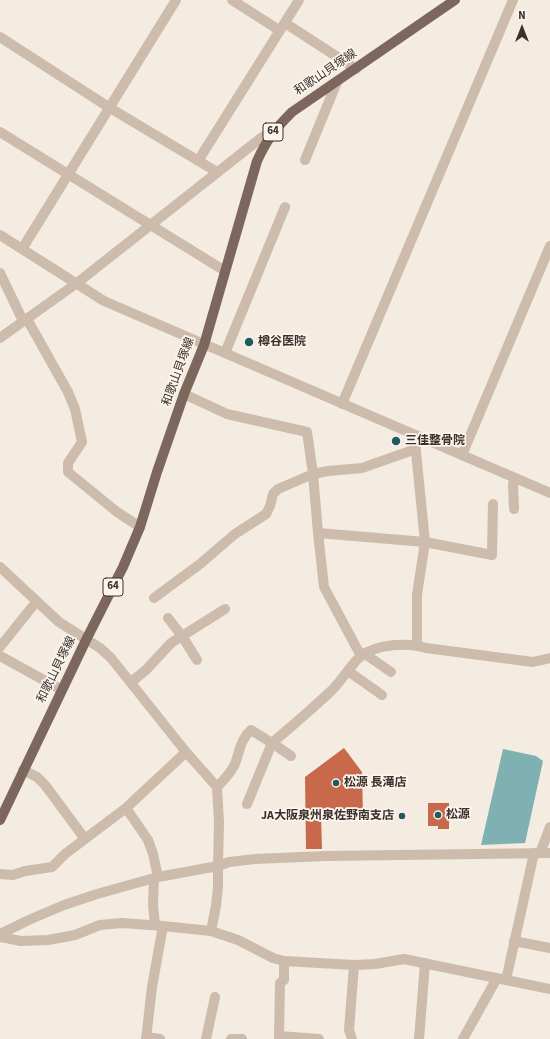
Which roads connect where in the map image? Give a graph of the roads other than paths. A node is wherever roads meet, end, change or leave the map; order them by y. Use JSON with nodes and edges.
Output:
{"nodes":[{"id":1,"x":176,"y":0,"type":"edge"},
{"id":2,"x":232,"y":0,"type":"edge"},
{"id":3,"x":299,"y":0,"type":"edge"},
{"id":4,"x":455,"y":0,"type":"edge"},
{"id":5,"x":513,"y":0,"type":"edge"},
{"id":6,"x":282,"y":26,"type":"junction"},
{"id":7,"x":0,"y":37,"type":"edge"},
{"id":8,"x":356,"y":69,"type":"junction"},
{"id":9,"x":337,"y":82,"type":"junction"},
{"id":10,"x":110,"y":108,"type":"junction"},
{"id":11,"x":274,"y":131,"type":"junction"},
{"id":12,"x":0,"y":132,"type":"edge"},
{"id":13,"x":305,"y":160,"type":"dead end"},
{"id":14,"x":198,"y":161,"type":"junction"},
{"id":15,"x":217,"y":172,"type":"junction"},
{"id":16,"x":68,"y":175,"type":"junction"},
{"id":17,"x":285,"y":207,"type":"dead end"},
{"id":18,"x":150,"y":225,"type":"junction"},
{"id":19,"x":0,"y":235,"type":"edge"},
{"id":20,"x":550,"y":246,"type":"edge"},
{"id":21,"x":22,"y":249,"type":"junction"},
{"id":22,"x":225,"y":271,"type":"junction"},
{"id":23,"x":0,"y":273,"type":"edge"},
{"id":24,"x":76,"y":282,"type":"junction"},
{"id":25,"x":25,"y":320,"type":"junction"},
{"id":26,"x":0,"y":338,"type":"edge"},
{"id":27,"x":204,"y":344,"type":"junction"},
{"id":28,"x":225,"y":353,"type":"junction"},
{"id":29,"x":184,"y":394,"type":"junction"},
{"id":30,"x":342,"y":404,"type":"junction"},
{"id":31,"x":414,"y":434,"type":"junction"},
{"id":32,"x":416,"y":449,"type":"junction"},
{"id":33,"x":462,"y":455,"type":"junction"},
{"id":34,"x":313,"y":474,"type":"junction"},
{"id":35,"x":516,"y":478,"type":"junction"},
{"id":36,"x":550,"y":493,"type":"edge"},
{"id":37,"x":493,"y":504,"type":"dead end"},
{"id":38,"x":514,"y":509,"type":"dead end"},
{"id":39,"x":140,"y":527,"type":"junction"},
{"id":40,"x":318,"y":533,"type":"junction"},
{"id":41,"x":424,"y":542,"type":"junction"},
{"id":42,"x":0,"y":567,"type":"edge"},
{"id":43,"x":154,"y":598,"type":"dead end"},
{"id":44,"x":36,"y":602,"type":"junction"},
{"id":45,"x":225,"y":608,"type":"dead end"},
{"id":46,"x":168,"y":618,"type":"dead end"},
{"id":47,"x":182,"y":636,"type":"junction"},
{"id":48,"x":86,"y":640,"type":"junction"},
{"id":49,"x":417,"y":645,"type":"junction"},
{"id":50,"x":0,"y":647,"type":"edge"},
{"id":51,"x":363,"y":655,"type":"junction"},
{"id":52,"x":0,"y":656,"type":"edge"},
{"id":53,"x":550,"y":658,"type":"edge"},
{"id":54,"x":197,"y":660,"type":"dead end"},
{"id":55,"x":348,"y":671,"type":"junction"},
{"id":56,"x":391,"y":672,"type":"dead end"},
{"id":57,"x":131,"y":682,"type":"junction"},
{"id":58,"x":62,"y":690,"type":"junction"},
{"id":59,"x":382,"y":695,"type":"dead end"},
{"id":60,"x":272,"y":742,"type":"junction"},
{"id":61,"x":186,"y":752,"type":"junction"},
{"id":62,"x":291,"y":756,"type":"dead end"},
{"id":63,"x":23,"y":770,"type":"junction"},
{"id":64,"x":217,"y":787,"type":"junction"},
{"id":65,"x":247,"y":804,"type":"dead end"},
{"id":66,"x":126,"y":808,"type":"junction"},
{"id":67,"x":0,"y":820,"type":"edge"},
{"id":68,"x":550,"y":827,"type":"edge"},
{"id":69,"x":85,"y":838,"type":"junction"},
{"id":70,"x":541,"y":853,"type":"edge"},
{"id":71,"x":218,"y":866,"type":"junction"},
{"id":72,"x":0,"y":874,"type":"edge"},
{"id":73,"x":156,"y":877,"type":"junction"},
{"id":74,"x":159,"y":926,"type":"junction"},
{"id":75,"x":211,"y":931,"type":"junction"},
{"id":76,"x":0,"y":936,"type":"edge"},
{"id":77,"x":514,"y":941,"type":"junction"},
{"id":78,"x":550,"y":948,"type":"edge"},
{"id":79,"x":284,"y":961,"type":"junction"},
{"id":80,"x":424,"y":963,"type":"junction"},
{"id":81,"x":354,"y":965,"type":"junction"},
{"id":82,"x":501,"y":979,"type":"junction"},
{"id":83,"x":550,"y":989,"type":"edge"},
{"id":84,"x":215,"y":997,"type":"dead end"},
{"id":85,"x":279,"y":1037,"type":"edge"},
{"id":86,"x":146,"y":1038,"type":"edge"},
{"id":87,"x":160,"y":1039,"type":"edge"},
{"id":88,"x":206,"y":1039,"type":"edge"},
{"id":89,"x":231,"y":1039,"type":"edge"},
{"id":90,"x":242,"y":1039,"type":"edge"},
{"id":91,"x":319,"y":1039,"type":"edge"},
{"id":92,"x":352,"y":1039,"type":"edge"},
{"id":93,"x":419,"y":1039,"type":"edge"},
{"id":94,"x":463,"y":1039,"type":"edge"}],
"edges":[{"from":1,"to":10,"type":"street"},
{"from":2,"to":6,"type":"street"},
{"from":3,"to":6,"type":"street"},
{"from":4,"to":8,"type":"main road","name":"和歌山貝塚線","number":"64"},
{"from":5,"to":30,"type":"street"},
{"from":6,"to":8,"type":"street"},
{"from":6,"to":14,"type":"street"},
{"from":7,"to":10,"type":"street"},
{"from":8,"to":9,"type":"main road","name":"和歌山貝塚線","number":"64"},
{"from":9,"to":11,"type":"main road","name":"和歌山貝塚線","number":"64"},
{"from":9,"to":13,"type":"street"},
{"from":10,"to":14,"type":"street"},
{"from":10,"to":16,"type":"street"},
{"from":11,"to":15,"type":"street"},
{"from":11,"to":22,"type":"main road","name":"和歌山貝塚線","number":"64"},
{"from":12,"to":16,"type":"street"},
{"from":14,"to":15,"type":"street"},
{"from":15,"to":18,"type":"street"},
{"from":16,"to":18,"type":"street"},
{"from":16,"to":21,"type":"street"},
{"from":17,"to":28,"type":"street"},
{"from":18,"to":22,"type":"street"},
{"from":18,"to":24,"type":"street"},
{"from":19,"to":21,"type":"street"},
{"from":20,"to":33,"type":"street"},
{"from":21,"to":24,"type":"street"},
{"from":22,"to":27,"type":"main road","name":"和歌山貝塚線","number":"64"},
{"from":23,"to":25,"type":"street"},
{"from":24,"to":25,"type":"street"},
{"from":24,"to":27,"type":"street"},
{"from":25,"to":26,"type":"street"},
{"from":25,"to":39,"type":"street"},
{"from":27,"to":28,"type":"street"},
{"from":27,"to":29,"type":"main road","name":"和歌山貝塚線","number":"64"},
{"from":28,"to":30,"type":"street"},
{"from":29,"to":34,"type":"street"},
{"from":29,"to":39,"type":"main road","name":"和歌山貝塚線","number":"64"},
{"from":30,"to":31,"type":"street"},
{"from":31,"to":32,"type":"street"},
{"from":31,"to":33,"type":"street"},
{"from":32,"to":34,"type":"street"},
{"from":32,"to":41,"type":"street"},
{"from":33,"to":35,"type":"street"},
{"from":34,"to":40,"type":"street"},
{"from":34,"to":43,"type":"street"},
{"from":35,"to":36,"type":"street"},
{"from":35,"to":38,"type":"street"},
{"from":37,"to":41,"type":"street"},
{"from":39,"to":48,"type":"main road","name":"和歌山貝塚線","number":"64"},
{"from":40,"to":41,"type":"street"},
{"from":40,"to":51,"type":"street"},
{"from":41,"to":49,"type":"street"},
{"from":42,"to":44,"type":"street"},
{"from":44,"to":48,"type":"street"},
{"from":44,"to":50,"type":"street"},
{"from":45,"to":47,"type":"street"},
{"from":46,"to":47,"type":"street"},
{"from":47,"to":54,"type":"street"},
{"from":47,"to":57,"type":"street"},
{"from":48,"to":57,"type":"street"},
{"from":48,"to":58,"type":"main road","name":"和歌山貝塚線","number":"64"},
{"from":49,"to":51,"type":"street"},
{"from":49,"to":53,"type":"street"},
{"from":51,"to":55,"type":"street"},
{"from":51,"to":56,"type":"street"},
{"from":52,"to":58,"type":"street"},
{"from":55,"to":59,"type":"street"},
{"from":55,"to":60,"type":"street"},
{"from":57,"to":61,"type":"street"},
{"from":58,"to":63,"type":"main road","name":"和歌山貝塚線","number":"64"},
{"from":60,"to":62,"type":"street"},
{"from":60,"to":64,"type":"street"},
{"from":60,"to":65,"type":"street"},
{"from":61,"to":64,"type":"street"},
{"from":61,"to":66,"type":"street"},
{"from":63,"to":67,"type":"main road","name":"和歌山貝塚線","number":"64"},
{"from":63,"to":69,"type":"street"},
{"from":64,"to":71,"type":"street"},
{"from":66,"to":69,"type":"street"},
{"from":66,"to":73,"type":"street"},
{"from":68,"to":70,"type":"street"},
{"from":69,"to":72,"type":"street"},
{"from":70,"to":71,"type":"street"},
{"from":70,"to":77,"type":"street"},
{"from":71,"to":73,"type":"street"},
{"from":71,"to":75,"type":"street"},
{"from":73,"to":74,"type":"street"},
{"from":73,"to":76,"type":"street"},
{"from":74,"to":75,"type":"street"},
{"from":74,"to":76,"type":"street"},
{"from":74,"to":86,"type":"street"},
{"from":75,"to":79,"type":"street"},
{"from":77,"to":78,"type":"street"},
{"from":77,"to":82,"type":"street"},
{"from":79,"to":81,"type":"street"},
{"from":79,"to":85,"type":"street"},
{"from":80,"to":81,"type":"street"},
{"from":80,"to":82,"type":"street"},
{"from":80,"to":93,"type":"street"},
{"from":81,"to":92,"type":"street"},
{"from":82,"to":83,"type":"street"},
{"from":82,"to":94,"type":"street"},
{"from":84,"to":88,"type":"street"},
{"from":85,"to":91,"type":"street"},
{"from":86,"to":87,"type":"street"},
{"from":89,"to":90,"type":"street"}]}
